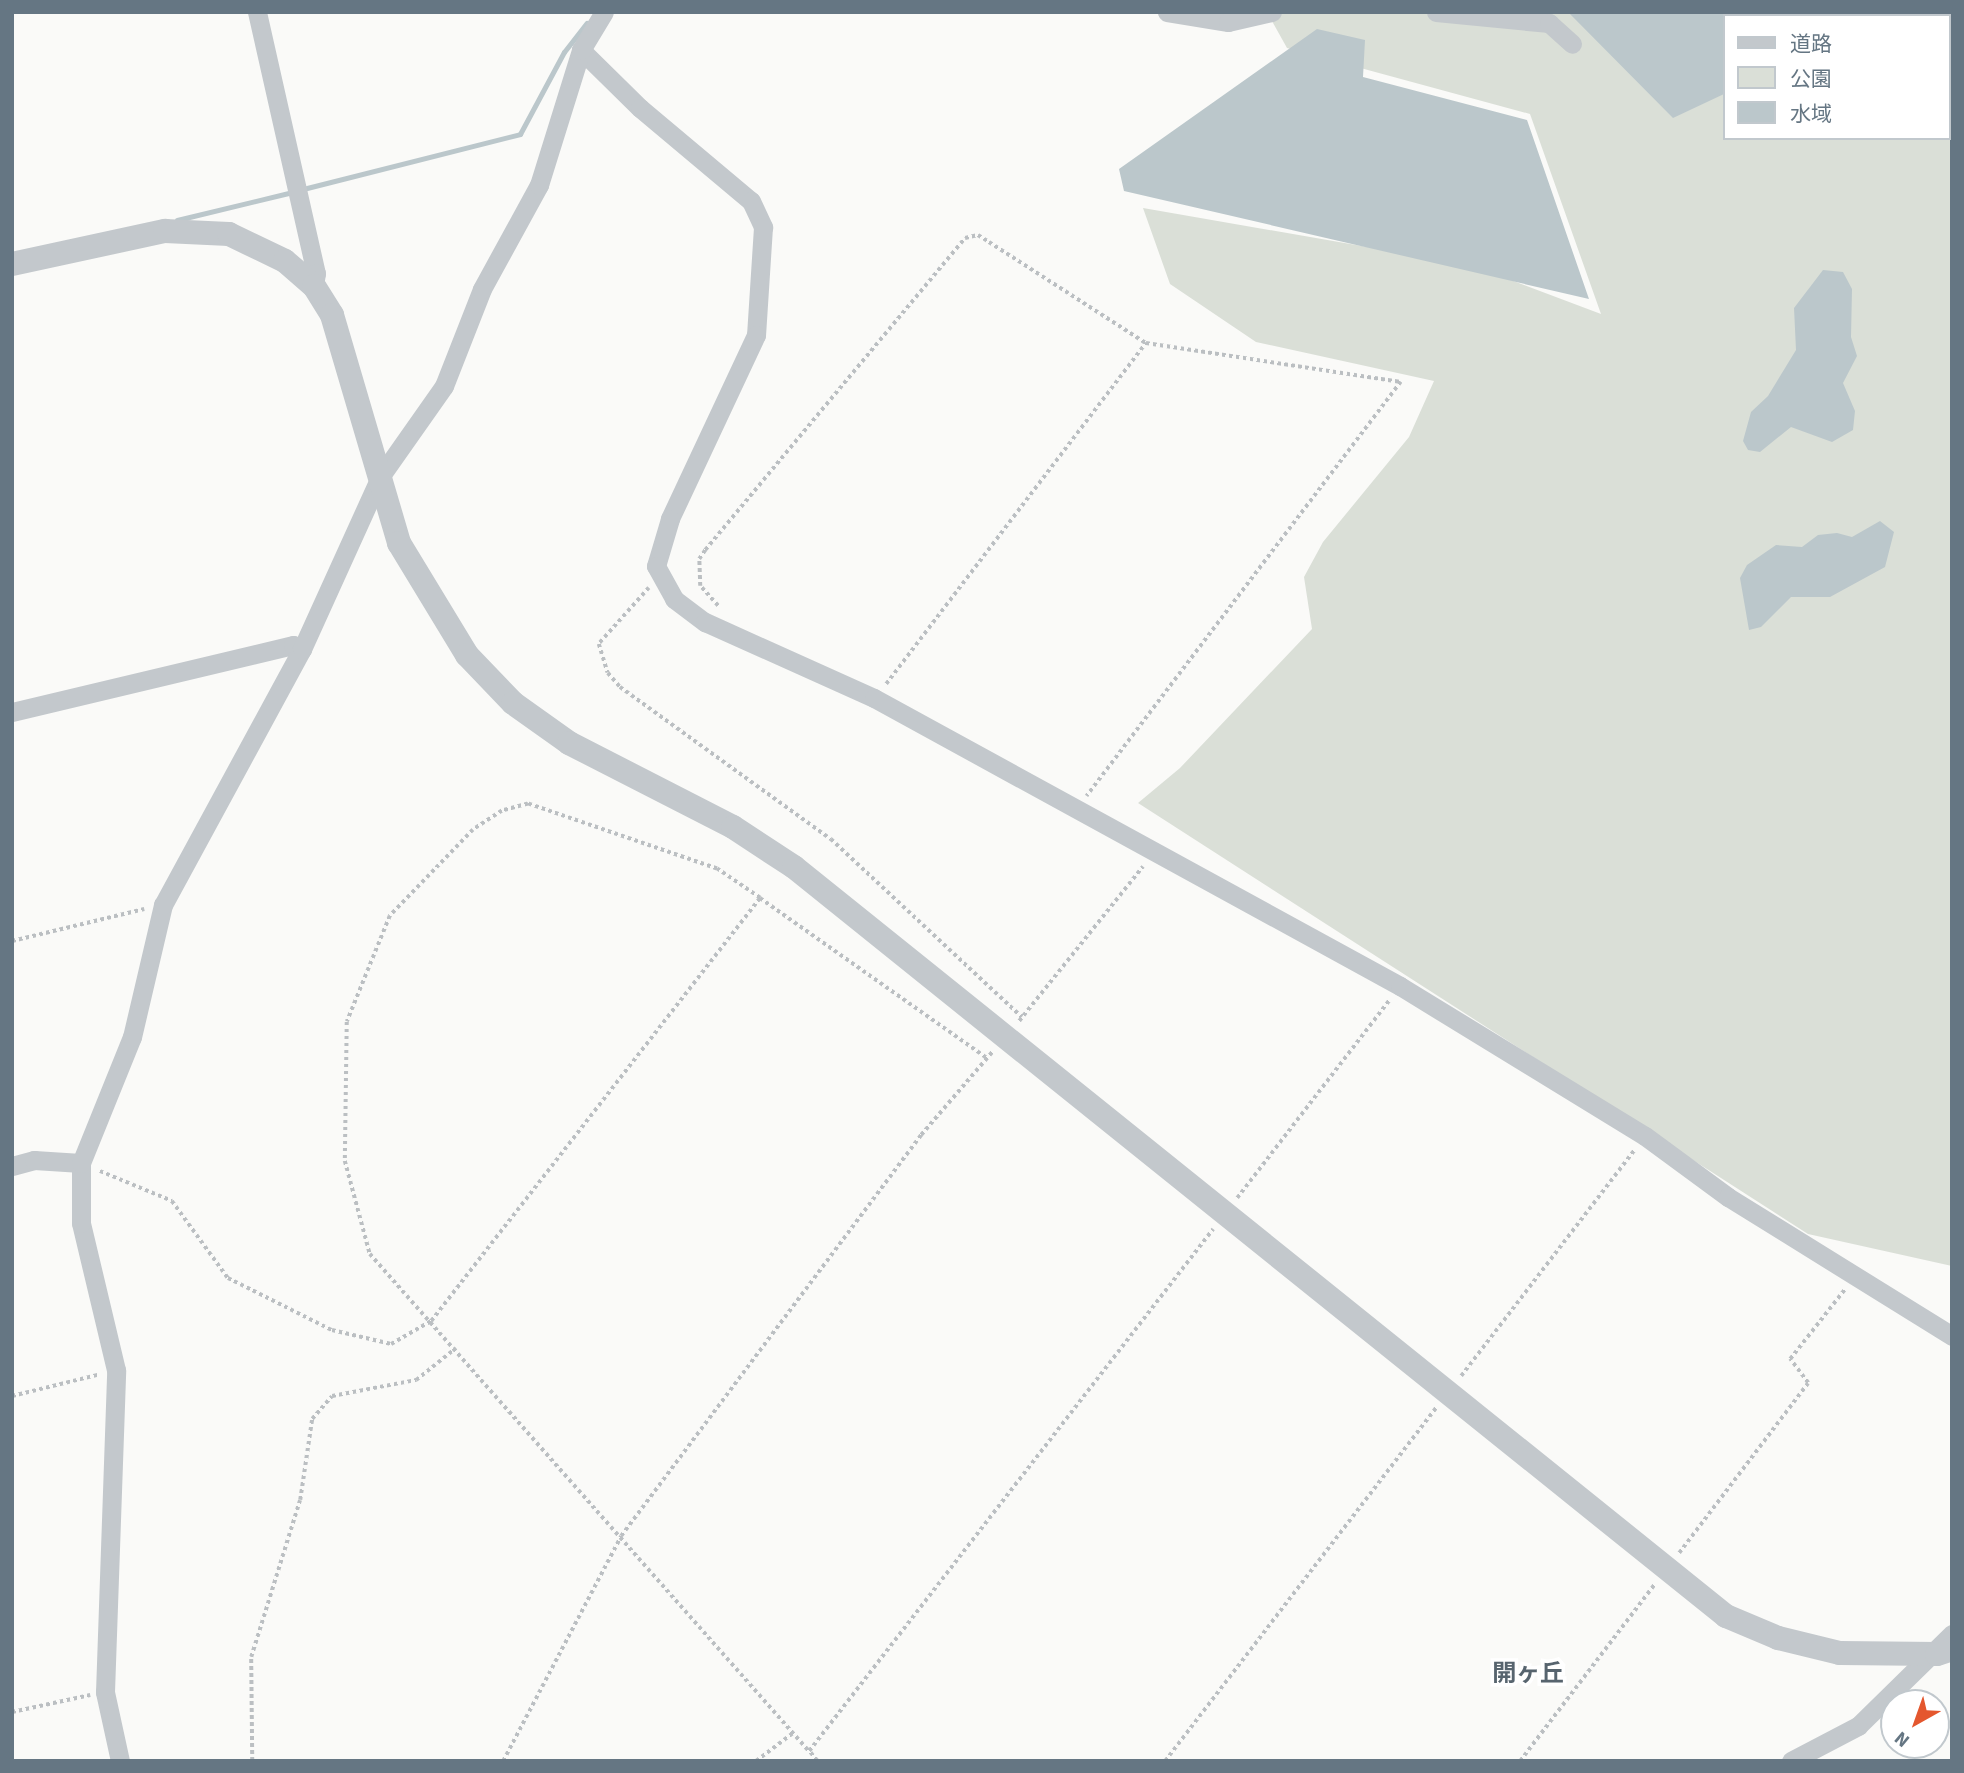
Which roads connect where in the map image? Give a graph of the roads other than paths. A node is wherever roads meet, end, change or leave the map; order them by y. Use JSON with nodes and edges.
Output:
{"nodes":[{"id":1,"x":257,"y":12,"type":"edge"},
{"id":2,"x":604,"y":12,"type":"edge"},
{"id":3,"x":1167,"y":12,"type":"edge"},
{"id":4,"x":1272,"y":12,"type":"edge"},
{"id":5,"x":1436,"y":12,"type":"edge"},
{"id":6,"x":1572,"y":44,"type":"dead end"},
{"id":7,"x":582,"y":50,"type":"junction"},
{"id":8,"x":12,"y":264,"type":"edge"},
{"id":9,"x":314,"y":286,"type":"junction"},
{"id":10,"x":380,"y":477,"type":"junction"},
{"id":11,"x":302,"y":649,"type":"junction"},
{"id":12,"x":12,"y":712,"type":"edge"},
{"id":13,"x":81,"y":1163,"type":"junction"},
{"id":14,"x":12,"y":1166,"type":"edge"},
{"id":15,"x":1952,"y":1336,"type":"edge"},
{"id":16,"x":1952,"y":1634,"type":"edge"},
{"id":17,"x":1944,"y":1651,"type":"edge"},
{"id":18,"x":120,"y":1761,"type":"edge"},
{"id":19,"x":1791,"y":1761,"type":"edge"}],
"edges":[{"from":1,"to":9,"type":"street"},
{"from":2,"to":7,"type":"street"},
{"from":3,"to":4,"type":"street"},
{"from":5,"to":6,"type":"street"},
{"from":7,"to":10,"type":"street"},
{"from":7,"to":15,"type":"street"},
{"from":8,"to":9,"type":"street"},
{"from":9,"to":10,"type":"street"},
{"from":10,"to":11,"type":"street"},
{"from":10,"to":17,"type":"street"},
{"from":11,"to":12,"type":"street"},
{"from":11,"to":13,"type":"street"},
{"from":13,"to":14,"type":"street"},
{"from":13,"to":18,"type":"street"},
{"from":16,"to":17,"type":"street"},
{"from":17,"to":19,"type":"street"}]}
